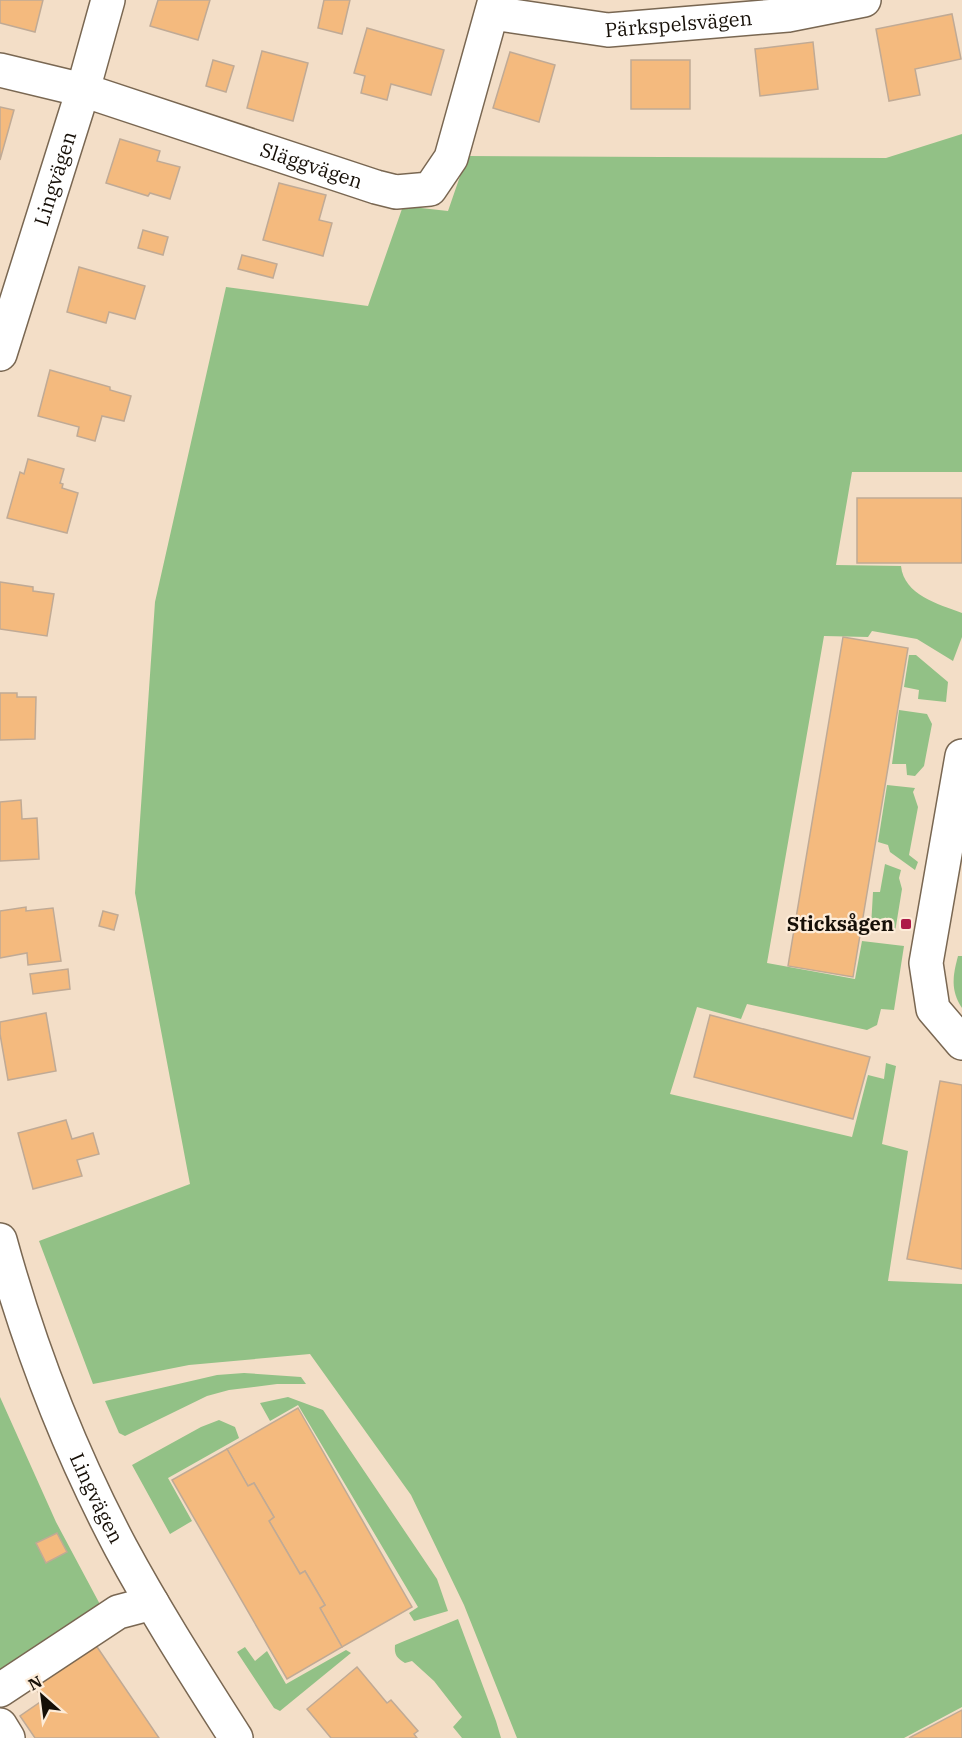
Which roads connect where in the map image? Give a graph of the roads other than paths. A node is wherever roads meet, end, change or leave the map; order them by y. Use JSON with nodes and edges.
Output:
{"nodes":[{"id":1,"x":108,"y":0,"type":"edge"},
{"id":2,"x":864,"y":0,"type":"edge"},
{"id":3,"x":494,"y":6,"type":"edge"},
{"id":4,"x":0,"y":70,"type":"edge"},
{"id":5,"x":83,"y":90,"type":"junction"},
{"id":6,"x":0,"y":354,"type":"edge"},
{"id":7,"x":962,"y":756,"type":"edge"},
{"id":8,"x":962,"y":1043,"type":"edge"},
{"id":9,"x":0,"y":1240,"type":"edge"},
{"id":10,"x":152,"y":1603,"type":"junction"},
{"id":11,"x":0,"y":1690,"type":"edge"},
{"id":12,"x":0,"y":1725,"type":"edge"},
{"id":13,"x":8,"y":1738,"type":"edge"},
{"id":14,"x":236,"y":1738,"type":"edge"}],
"edges":[{"from":1,"to":5,"type":"street","name":"Lingvägen"},
{"from":2,"to":3,"type":"street","name":"Pärkspelsvägen"},
{"from":3,"to":5,"type":"street","name":"Släggvägen"},
{"from":4,"to":5,"type":"street","name":"Släggvägen"},
{"from":5,"to":6,"type":"street","name":"Lingvägen"},
{"from":7,"to":8,"type":"street"},
{"from":9,"to":10,"type":"street","name":"Lingvägen"},
{"from":10,"to":11,"type":"street"},
{"from":10,"to":14,"type":"street","name":"Lingvägen"},
{"from":12,"to":13,"type":"street"}]}
